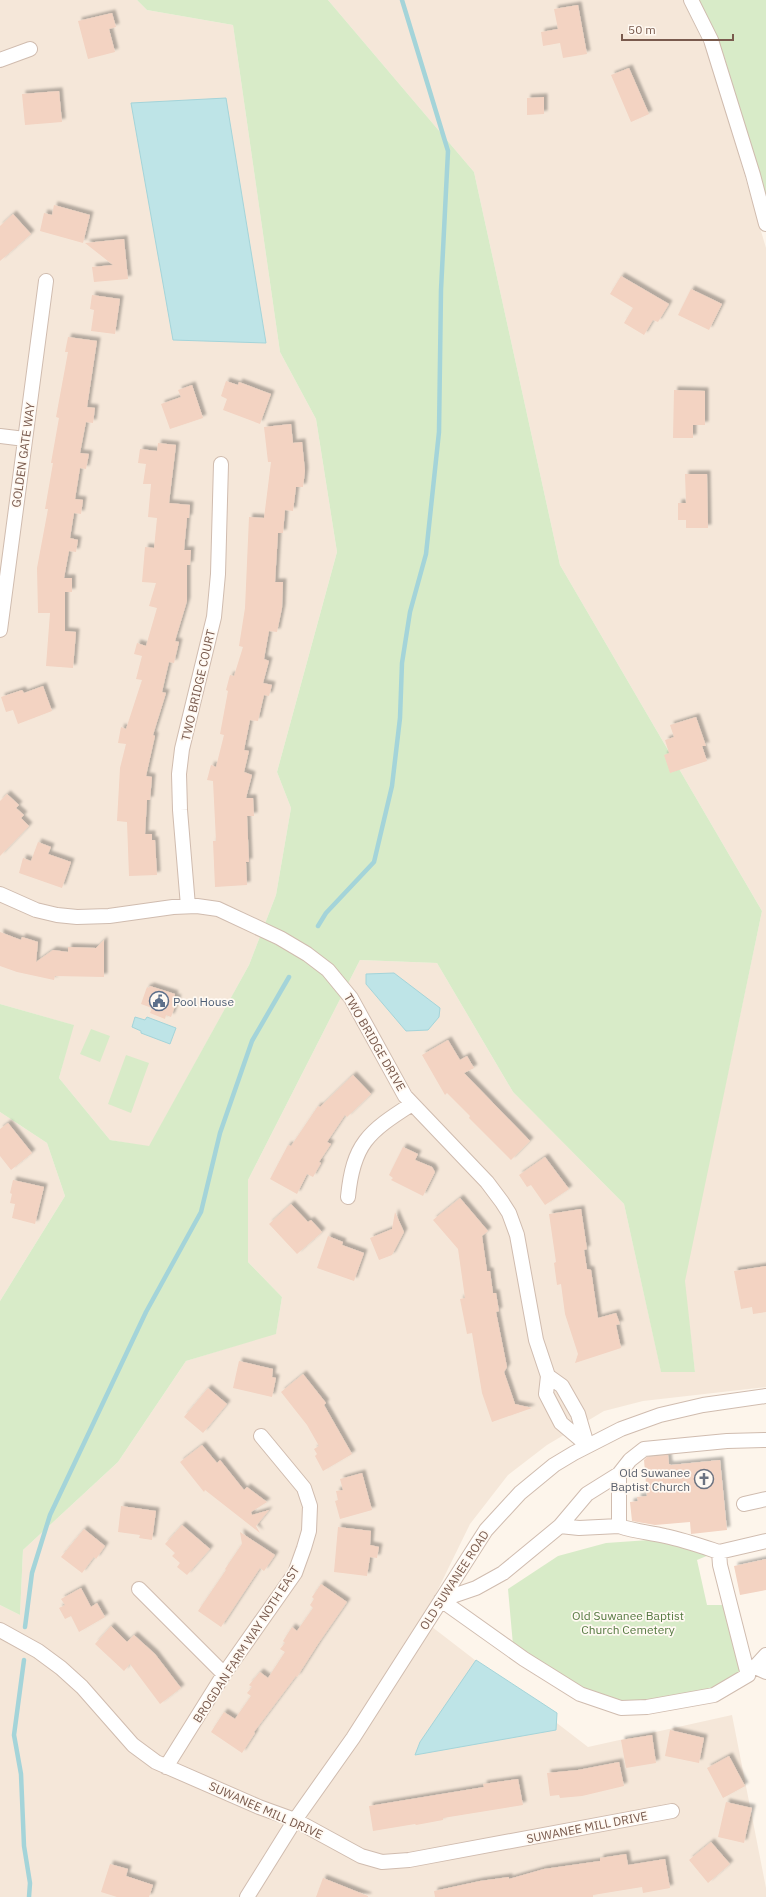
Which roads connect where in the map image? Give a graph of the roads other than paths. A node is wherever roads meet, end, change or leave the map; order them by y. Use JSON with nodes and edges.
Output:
{"nodes":[{"id":1,"x":691,"y":0,"type":"edge"},
{"id":2,"x":30,"y":49,"type":"dead end"},
{"id":3,"x":0,"y":60,"type":"edge"},
{"id":4,"x":766,"y":224,"type":"edge"},
{"id":5,"x":46,"y":281,"type":"dead end"},
{"id":6,"x":0,"y":436,"type":"edge"},
{"id":7,"x":25,"y":439,"type":"junction"},
{"id":8,"x":220,"y":464,"type":"dead end"},
{"id":9,"x":0,"y":630,"type":"edge"},
{"id":10,"x":0,"y":894,"type":"edge"},
{"id":11,"x":188,"y":906,"type":"junction"},
{"id":12,"x":412,"y":1104,"type":"junction"},
{"id":13,"x":348,"y":1197,"type":"dead end"},
{"id":14,"x":548,"y":1376,"type":"junction"},
{"id":15,"x":766,"y":1396,"type":"edge"},
{"id":16,"x":261,"y":1436,"type":"dead end"},
{"id":17,"x":766,"y":1440,"type":"edge"},
{"id":18,"x":587,"y":1445,"type":"junction"},
{"id":19,"x":619,"y":1474,"type":"junction"},
{"id":20,"x":766,"y":1499,"type":"edge"},
{"id":21,"x":744,"y":1504,"type":"dead end"},
{"id":22,"x":560,"y":1526,"type":"junction"},
{"id":23,"x":619,"y":1526,"type":"junction"},
{"id":24,"x":766,"y":1541,"type":"edge"},
{"id":25,"x":719,"y":1552,"type":"junction"},
{"id":26,"x":139,"y":1590,"type":"dead end"},
{"id":27,"x":441,"y":1600,"type":"junction"},
{"id":28,"x":0,"y":1630,"type":"edge"},
{"id":29,"x":766,"y":1655,"type":"edge"},
{"id":30,"x":756,"y":1669,"type":"edge"},
{"id":31,"x":224,"y":1674,"type":"junction"},
{"id":32,"x":166,"y":1767,"type":"junction"},
{"id":33,"x":672,"y":1811,"type":"dead end"},
{"id":34,"x":296,"y":1820,"type":"junction"},
{"id":35,"x":247,"y":1897,"type":"edge"}],
"edges":[{"from":1,"to":4,"type":"street"},
{"from":2,"to":3,"type":"street"},
{"from":5,"to":7,"type":"street","name":"GOLDEN GATE WAY"},
{"from":6,"to":7,"type":"street"},
{"from":7,"to":9,"type":"street","name":"GOLDEN GATE WAY"},
{"from":8,"to":11,"type":"street","name":"TWO BRIDGE COURT"},
{"from":10,"to":11,"type":"street","name":"TWO BRIDGE DRIVE"},
{"from":11,"to":12,"type":"street","name":"TWO BRIDGE DRIVE"},
{"from":12,"to":13,"type":"street"},
{"from":12,"to":14,"type":"street","name":"TWO BRIDGE DRIVE"},
{"from":14,"to":18,"type":"street"},
{"from":14,"to":18,"type":"street","name":"TWO BRIDGE DRIVE"},
{"from":15,"to":18,"type":"street","name":"OLD SUWANEE ROAD"},
{"from":16,"to":31,"type":"street","name":"BROGDAN FARM WAY NOTH EAST"},
{"from":17,"to":19,"type":"street"},
{"from":18,"to":27,"type":"street","name":"OLD SUWANEE ROAD"},
{"from":19,"to":22,"type":"street"},
{"from":19,"to":23,"type":"street"},
{"from":20,"to":21,"type":"street"},
{"from":22,"to":23,"type":"street"},
{"from":22,"to":27,"type":"street"},
{"from":23,"to":25,"type":"street"},
{"from":24,"to":25,"type":"street"},
{"from":25,"to":30,"type":"street"},
{"from":26,"to":31,"type":"street"},
{"from":27,"to":30,"type":"street"},
{"from":27,"to":34,"type":"street","name":"OLD SUWANEE ROAD"},
{"from":28,"to":32,"type":"street","name":"SUWANEE MILL DRIVE"},
{"from":29,"to":30,"type":"street"},
{"from":31,"to":32,"type":"street","name":"BROGDAN FARM WAY NOTH EAST"},
{"from":32,"to":34,"type":"street","name":"SUWANEE MILL DRIVE"},
{"from":33,"to":34,"type":"street","name":"SUWANEE MILL DRIVE"},
{"from":34,"to":35,"type":"street","name":"OLD SUWANEE ROAD"}]}
